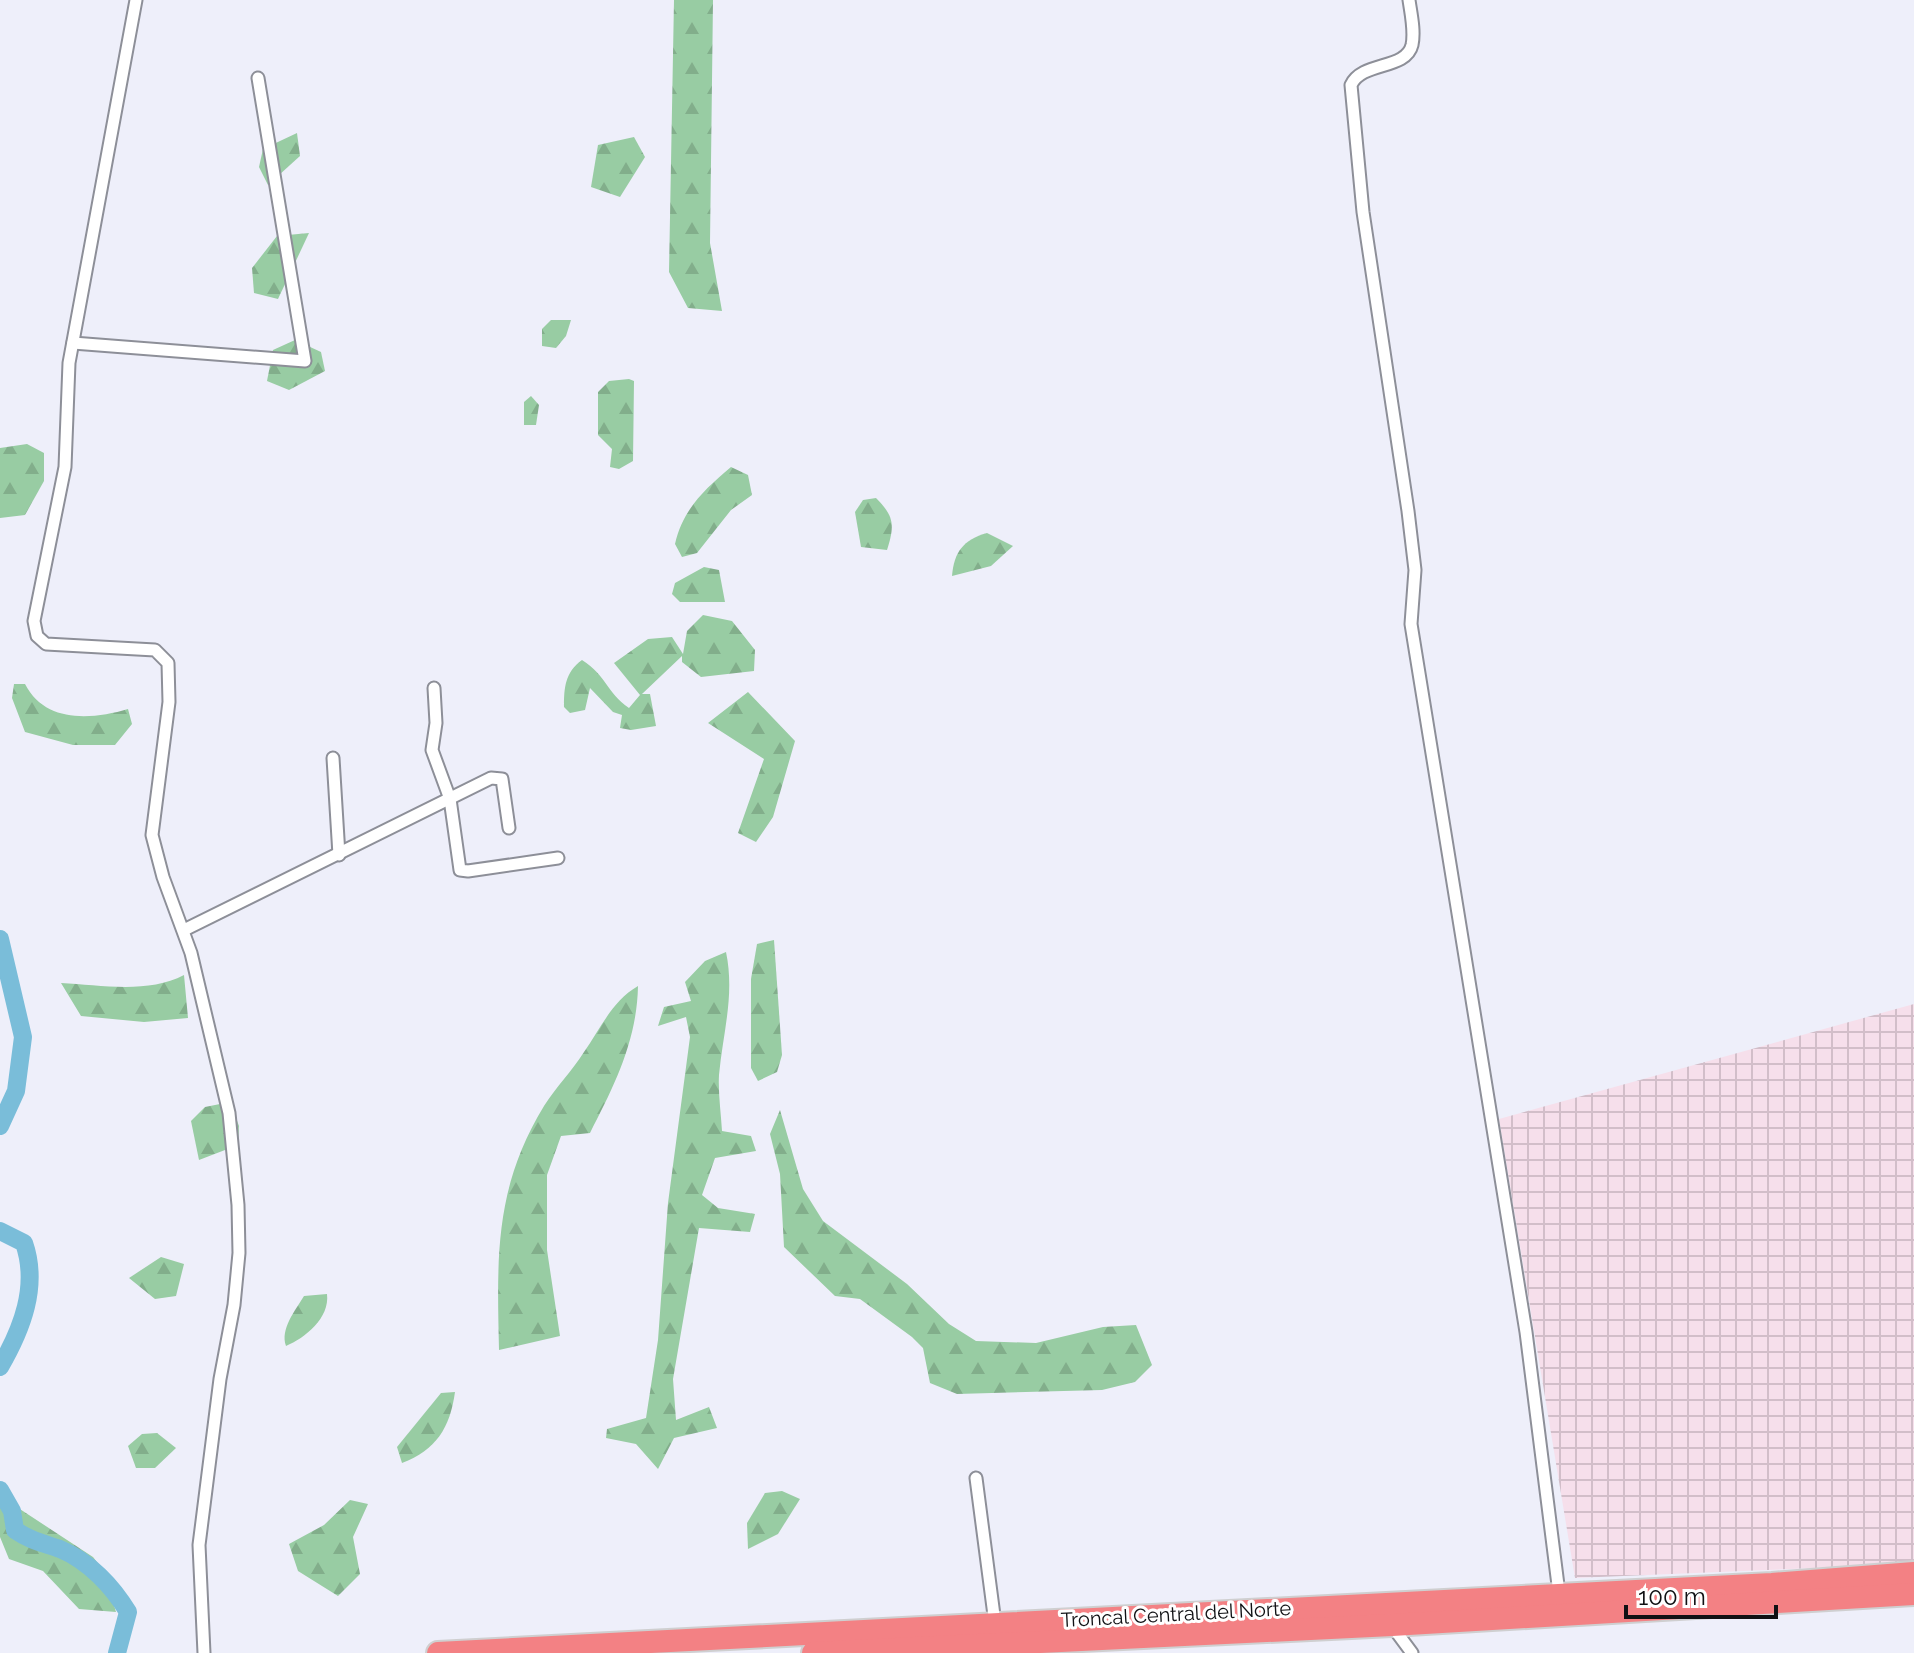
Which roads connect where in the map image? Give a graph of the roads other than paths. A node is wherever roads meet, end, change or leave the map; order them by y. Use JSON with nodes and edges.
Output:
{"nodes":[{"id":1,"x":136,"y":0,"type":"edge"},
{"id":2,"x":1409,"y":0,"type":"edge"},
{"id":3,"x":258,"y":78,"type":"dead end"},
{"id":4,"x":73,"y":343,"type":"junction"},
{"id":5,"x":434,"y":688,"type":"dead end"},
{"id":6,"x":333,"y":758,"type":"dead end"},
{"id":7,"x":450,"y":799,"type":"junction"},
{"id":8,"x":509,"y":828,"type":"dead end"},
{"id":9,"x":339,"y":855,"type":"junction"},
{"id":10,"x":558,"y":858,"type":"dead end"},
{"id":11,"x":184,"y":930,"type":"junction"},
{"id":12,"x":976,"y":1478,"type":"dead end"},
{"id":13,"x":1914,"y":1573,"type":"edge"},
{"id":14,"x":1559,"y":1593,"type":"junction"},
{"id":15,"x":1914,"y":1594,"type":"edge"},
{"id":16,"x":995,"y":1623,"type":"junction"},
{"id":17,"x":1392,"y":1625,"type":"junction"},
{"id":18,"x":1135,"y":1646,"type":"edge"},
{"id":19,"x":204,"y":1653,"type":"edge"},
{"id":20,"x":438,"y":1653,"type":"edge"},
{"id":21,"x":813,"y":1653,"type":"edge"},
{"id":22,"x":1412,"y":1653,"type":"edge"}],
"edges":[{"from":1,"to":4,"type":"street"},
{"from":2,"to":14,"type":"street"},
{"from":3,"to":4,"type":"street"},
{"from":4,"to":11,"type":"street"},
{"from":5,"to":7,"type":"street"},
{"from":6,"to":9,"type":"street"},
{"from":7,"to":8,"type":"street"},
{"from":7,"to":9,"type":"street"},
{"from":7,"to":10,"type":"street"},
{"from":9,"to":11,"type":"street"},
{"from":11,"to":19,"type":"street"},
{"from":12,"to":16,"type":"street"},
{"from":13,"to":14,"type":"highway","name":"Troncal Central del Norte"},
{"from":14,"to":16,"type":"highway","name":"Troncal Central del Norte"},
{"from":15,"to":17,"type":"highway","name":"Troncal Central del Norte"},
{"from":16,"to":20,"type":"highway","name":"Troncal Central del Norte"},
{"from":17,"to":18,"type":"highway","name":"Troncal Central del Norte"},
{"from":17,"to":22,"type":"street"},
{"from":18,"to":21,"type":"highway","name":"Troncal Central del Norte"}]}
